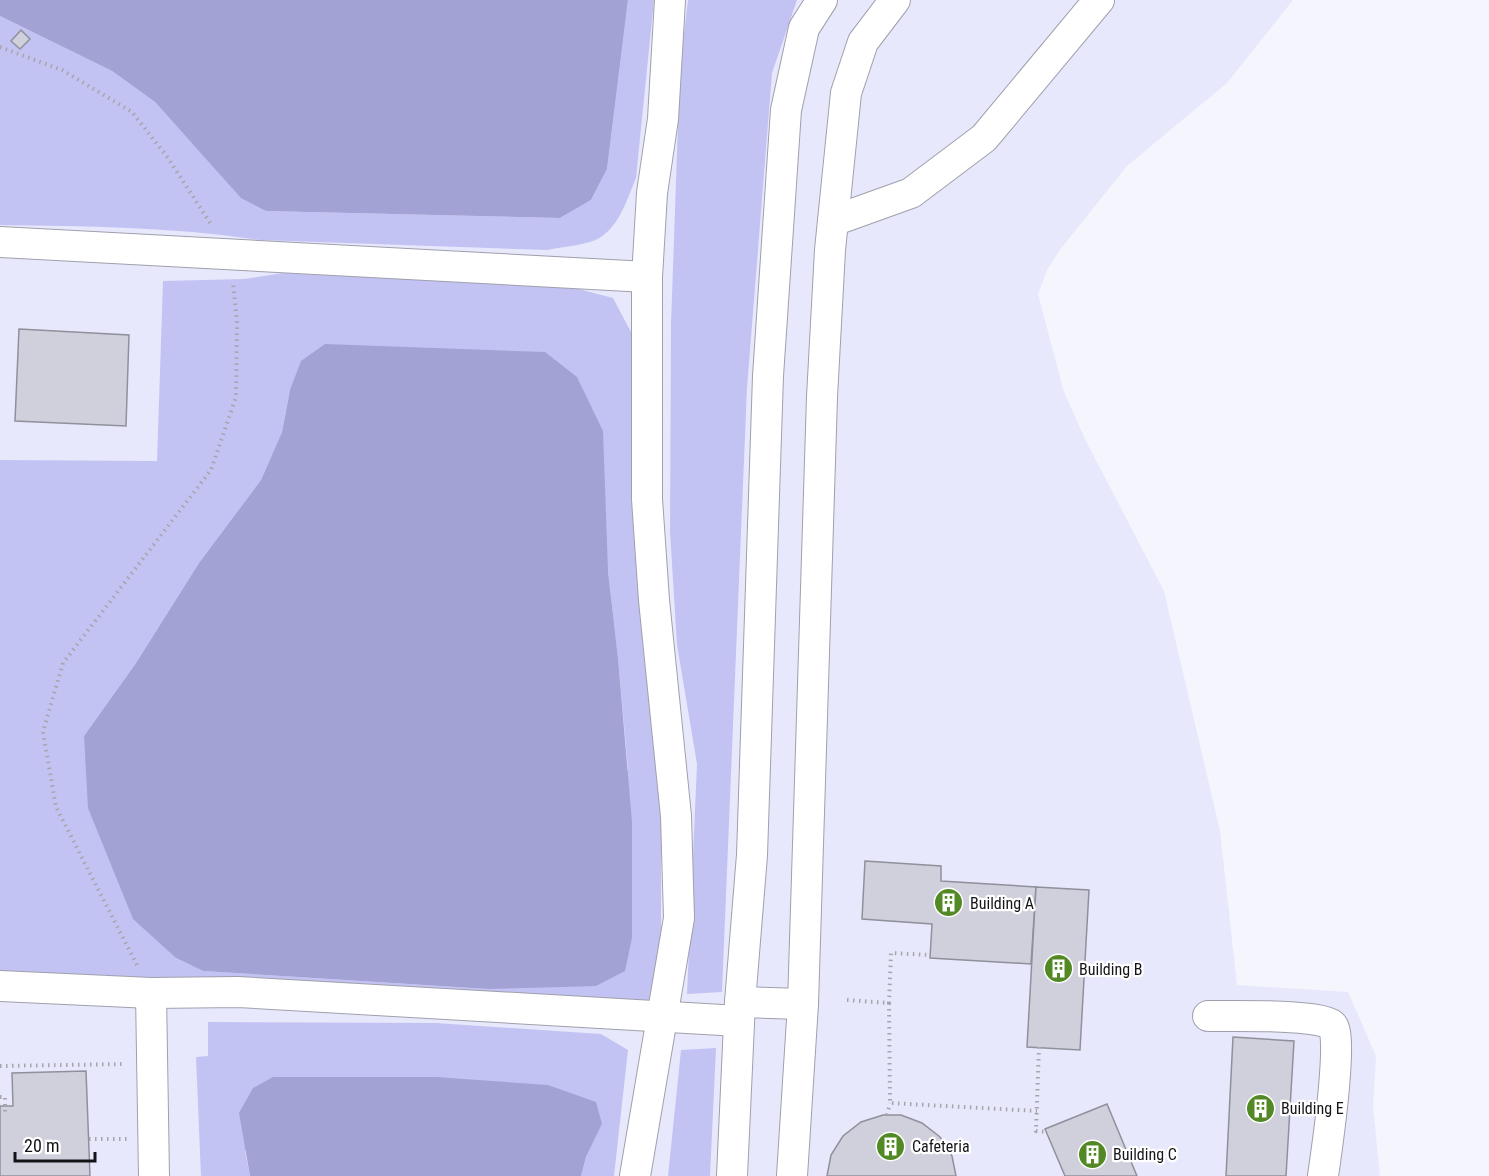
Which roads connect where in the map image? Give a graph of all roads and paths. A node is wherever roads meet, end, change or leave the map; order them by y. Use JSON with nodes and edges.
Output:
{"nodes":[{"id":1,"x":670,"y":0,"type":"edge"},
{"id":2,"x":822,"y":0,"type":"edge"},
{"id":3,"x":895,"y":0,"type":"edge"},
{"id":4,"x":1099,"y":0,"type":"edge"},
{"id":5,"x":0,"y":47,"type":"edge"},
{"id":6,"x":833,"y":221,"type":"junction"},
{"id":7,"x":0,"y":242,"type":"edge"},
{"id":8,"x":230,"y":254,"type":"junction"},
{"id":9,"x":647,"y":277,"type":"junction"},
{"id":10,"x":930,"y":954,"type":"dead end"},
{"id":11,"x":0,"y":986,"type":"edge"},
{"id":12,"x":151,"y":993,"type":"junction"},
{"id":13,"x":847,"y":1000,"type":"dead end"},
{"id":14,"x":889,"y":1003,"type":"junction"},
{"id":15,"x":803,"y":1004,"type":"junction"},
{"id":16,"x":740,"y":1012,"type":"junction"},
{"id":17,"x":1208,"y":1016,"type":"dead end"},
{"id":18,"x":661,"y":1018,"type":"junction"},
{"id":19,"x":1039,"y":1047,"type":"dead end"},
{"id":20,"x":152,"y":1064,"type":"junction"},
{"id":21,"x":0,"y":1066,"type":"edge"},
{"id":22,"x":0,"y":1097,"type":"edge"},
{"id":23,"x":890,"y":1104,"type":"junction"},
{"id":24,"x":1037,"y":1111,"type":"junction"},
{"id":25,"x":5,"y":1115,"type":"dead end"},
{"id":26,"x":887,"y":1115,"type":"dead end"},
{"id":27,"x":1046,"y":1131,"type":"dead end"},
{"id":28,"x":153,"y":1138,"type":"junction"},
{"id":29,"x":89,"y":1139,"type":"dead end"},
{"id":30,"x":154,"y":1176,"type":"edge"},
{"id":31,"x":635,"y":1176,"type":"edge"},
{"id":32,"x":732,"y":1176,"type":"edge"},
{"id":33,"x":792,"y":1176,"type":"edge"},
{"id":34,"x":1323,"y":1176,"type":"edge"}],
"edges":[{"from":1,"to":9,"type":"lane"},
{"from":2,"to":16,"type":"lane"},
{"from":3,"to":6,"type":"lane"},
{"from":4,"to":6,"type":"lane"},
{"from":5,"to":8,"type":"path"},
{"from":6,"to":15,"type":"lane"},
{"from":7,"to":8,"type":"lane"},
{"from":8,"to":9,"type":"lane"},
{"from":8,"to":12,"type":"path"},
{"from":9,"to":18,"type":"lane"},
{"from":10,"to":14,"type":"path"},
{"from":11,"to":12,"type":"lane"},
{"from":12,"to":18,"type":"lane"},
{"from":12,"to":20,"type":"lane"},
{"from":13,"to":14,"type":"path"},
{"from":14,"to":23,"type":"path"},
{"from":15,"to":16,"type":"lane"},
{"from":15,"to":33,"type":"lane"},
{"from":16,"to":18,"type":"lane"},
{"from":16,"to":32,"type":"lane"},
{"from":17,"to":34,"type":"lane"},
{"from":18,"to":31,"type":"lane"},
{"from":19,"to":24,"type":"path"},
{"from":20,"to":21,"type":"path"},
{"from":20,"to":28,"type":"lane"},
{"from":22,"to":25,"type":"path"},
{"from":23,"to":24,"type":"path"},
{"from":23,"to":26,"type":"path"},
{"from":24,"to":27,"type":"path"},
{"from":28,"to":29,"type":"path"},
{"from":28,"to":30,"type":"lane"}]}
